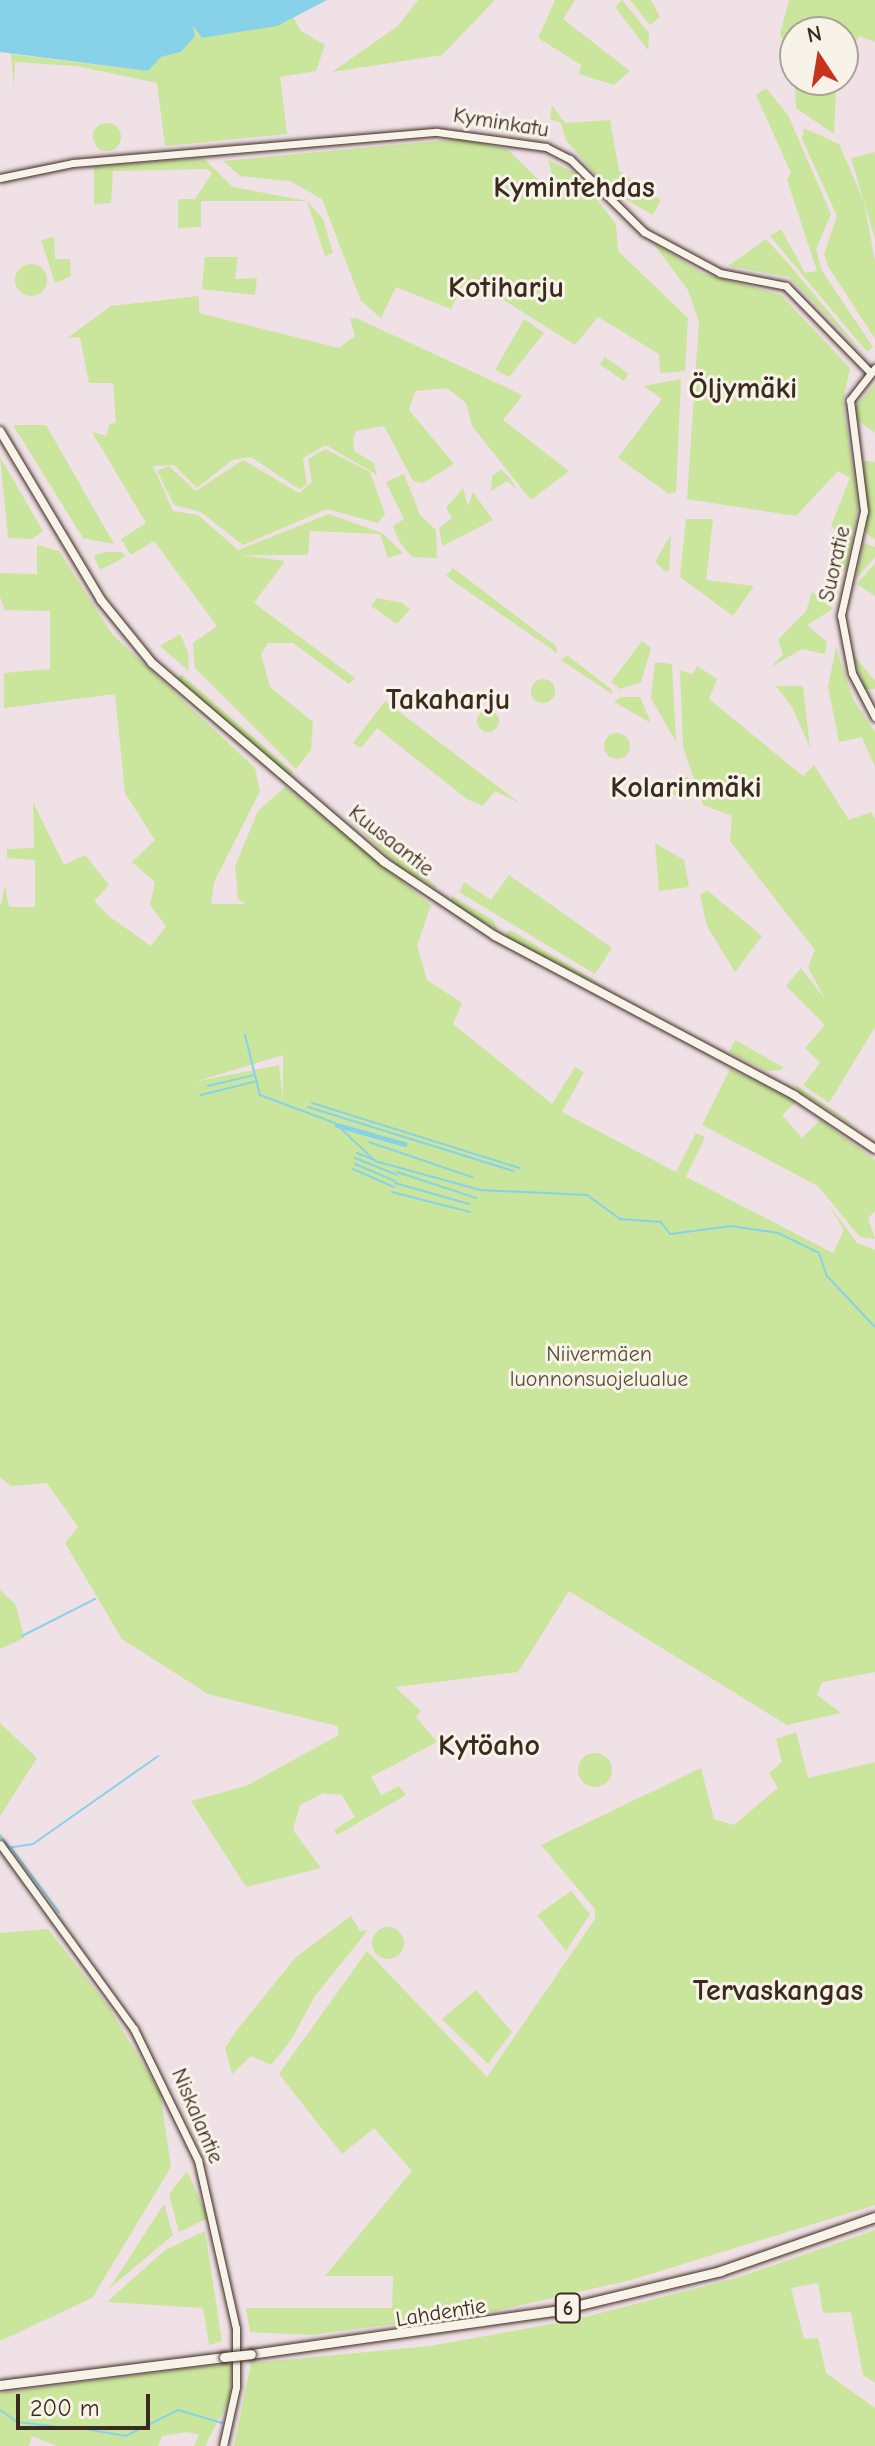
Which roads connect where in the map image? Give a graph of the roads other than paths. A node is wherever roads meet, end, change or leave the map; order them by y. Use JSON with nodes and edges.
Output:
{"nodes":[{"id":1,"x":0,"y":178,"type":"edge"},
{"id":2,"x":872,"y":370,"type":"edge"},
{"id":3,"x":0,"y":431,"type":"edge"},
{"id":4,"x":875,"y":717,"type":"edge"},
{"id":5,"x":875,"y":1149,"type":"edge"},
{"id":6,"x":0,"y":1844,"type":"edge"},
{"id":7,"x":875,"y":2217,"type":"edge"},
{"id":8,"x":0,"y":2385,"type":"edge"},
{"id":9,"x":223,"y":2446,"type":"edge"}],
"edges":[{"from":1,"to":2,"type":"street","name":"Kyminkatu"},
{"from":2,"to":4,"type":"street","name":"Suoratie"},
{"from":3,"to":5,"type":"main road","name":"Kuusaantie"},
{"from":6,"to":9,"type":"street","name":"Niskalantie"},
{"from":7,"to":8,"type":"highway","name":"Lahdentie","number":"6","bridge":true}]}
